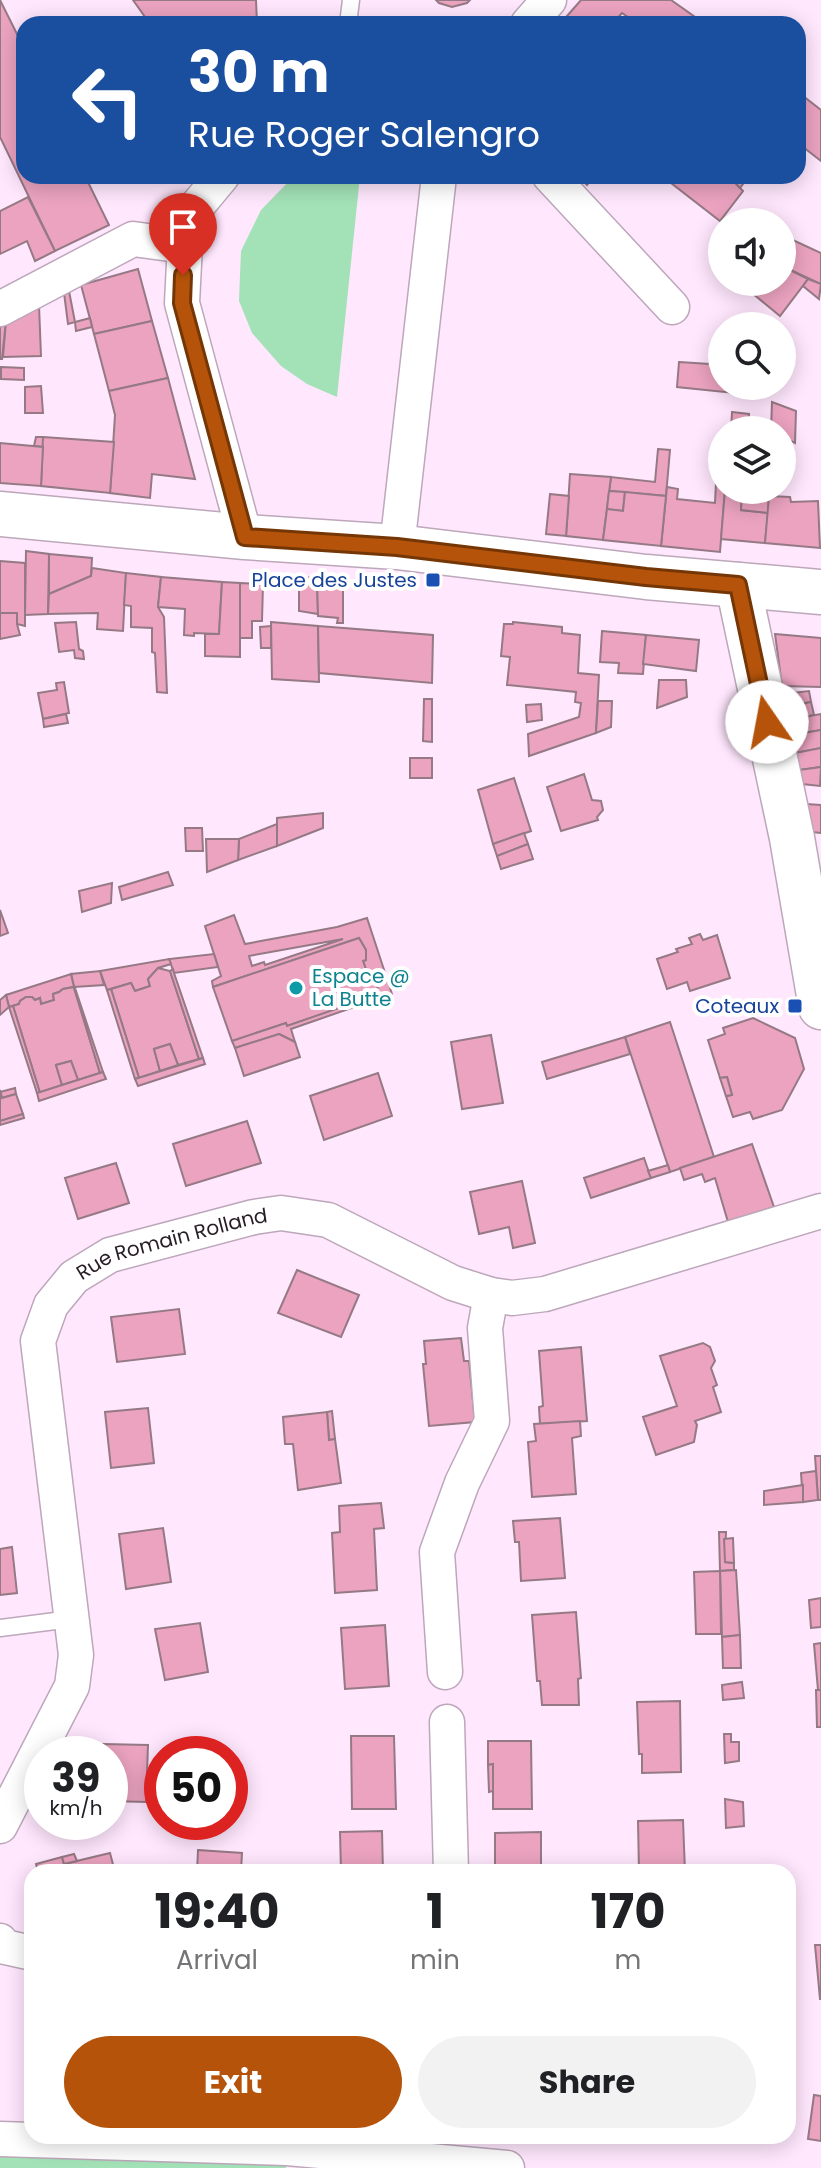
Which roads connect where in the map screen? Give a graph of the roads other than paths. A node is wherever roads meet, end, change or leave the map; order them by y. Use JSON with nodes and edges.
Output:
{"nodes":[{"id":1,"x":549,"y":0,"type":"edge"},
{"id":2,"x":535,"y":16,"type":"edge"},
{"id":3,"x":215,"y":184,"type":"edge"},
{"id":4,"x":438,"y":184,"type":"edge"},
{"id":5,"x":557,"y":184,"type":"edge"},
{"id":6,"x":185,"y":246,"type":"junction"},
{"id":7,"x":672,"y":307,"type":"dead end"},
{"id":8,"x":0,"y":309,"type":"edge"},
{"id":9,"x":0,"y":514,"type":"edge"},
{"id":10,"x":245,"y":537,"type":"junction"},
{"id":11,"x":397,"y":547,"type":"junction"},
{"id":12,"x":738,"y":585,"type":"junction"},
{"id":13,"x":821,"y":592,"type":"edge"},
{"id":14,"x":821,"y":1007,"type":"edge"},
{"id":15,"x":821,"y":1211,"type":"edge"},
{"id":16,"x":491,"y":1295,"type":"junction"},
{"id":17,"x":71,"y":1619,"type":"junction"},
{"id":18,"x":0,"y":1628,"type":"edge"},
{"id":19,"x":445,"y":1672,"type":"dead end"},
{"id":20,"x":447,"y":1722,"type":"dead end"},
{"id":21,"x":0,"y":1826,"type":"edge"},
{"id":22,"x":451,"y":1864,"type":"edge"},
{"id":23,"x":0,"y":1941,"type":"edge"},
{"id":24,"x":24,"y":1951,"type":"edge"},
{"id":25,"x":0,"y":2139,"type":"edge"},
{"id":26,"x":24,"y":2140,"type":"edge"},
{"id":27,"x":159,"y":2144,"type":"edge"},
{"id":28,"x":507,"y":2168,"type":"edge"}],
"edges":[{"from":1,"to":2,"type":"street"},
{"from":3,"to":6,"type":"street"},
{"from":4,"to":11,"type":"street"},
{"from":5,"to":7,"type":"street"},
{"from":6,"to":8,"type":"street"},
{"from":6,"to":10,"type":"street"},
{"from":9,"to":10,"type":"main road"},
{"from":10,"to":11,"type":"main road"},
{"from":11,"to":12,"type":"main road"},
{"from":12,"to":13,"type":"main road"},
{"from":12,"to":14,"type":"main road"},
{"from":15,"to":16,"type":"street","name":"Rue Romain Rolland"},
{"from":16,"to":17,"type":"street","name":"Rue Romain Rolland"},
{"from":16,"to":19,"type":"street"},
{"from":17,"to":18,"type":"lane"},
{"from":17,"to":21,"type":"street","name":"Rue Romain Rolland"},
{"from":20,"to":22,"type":"street"},
{"from":23,"to":24,"type":"street"},
{"from":25,"to":26,"type":"street"},
{"from":27,"to":28,"type":"street"}]}
